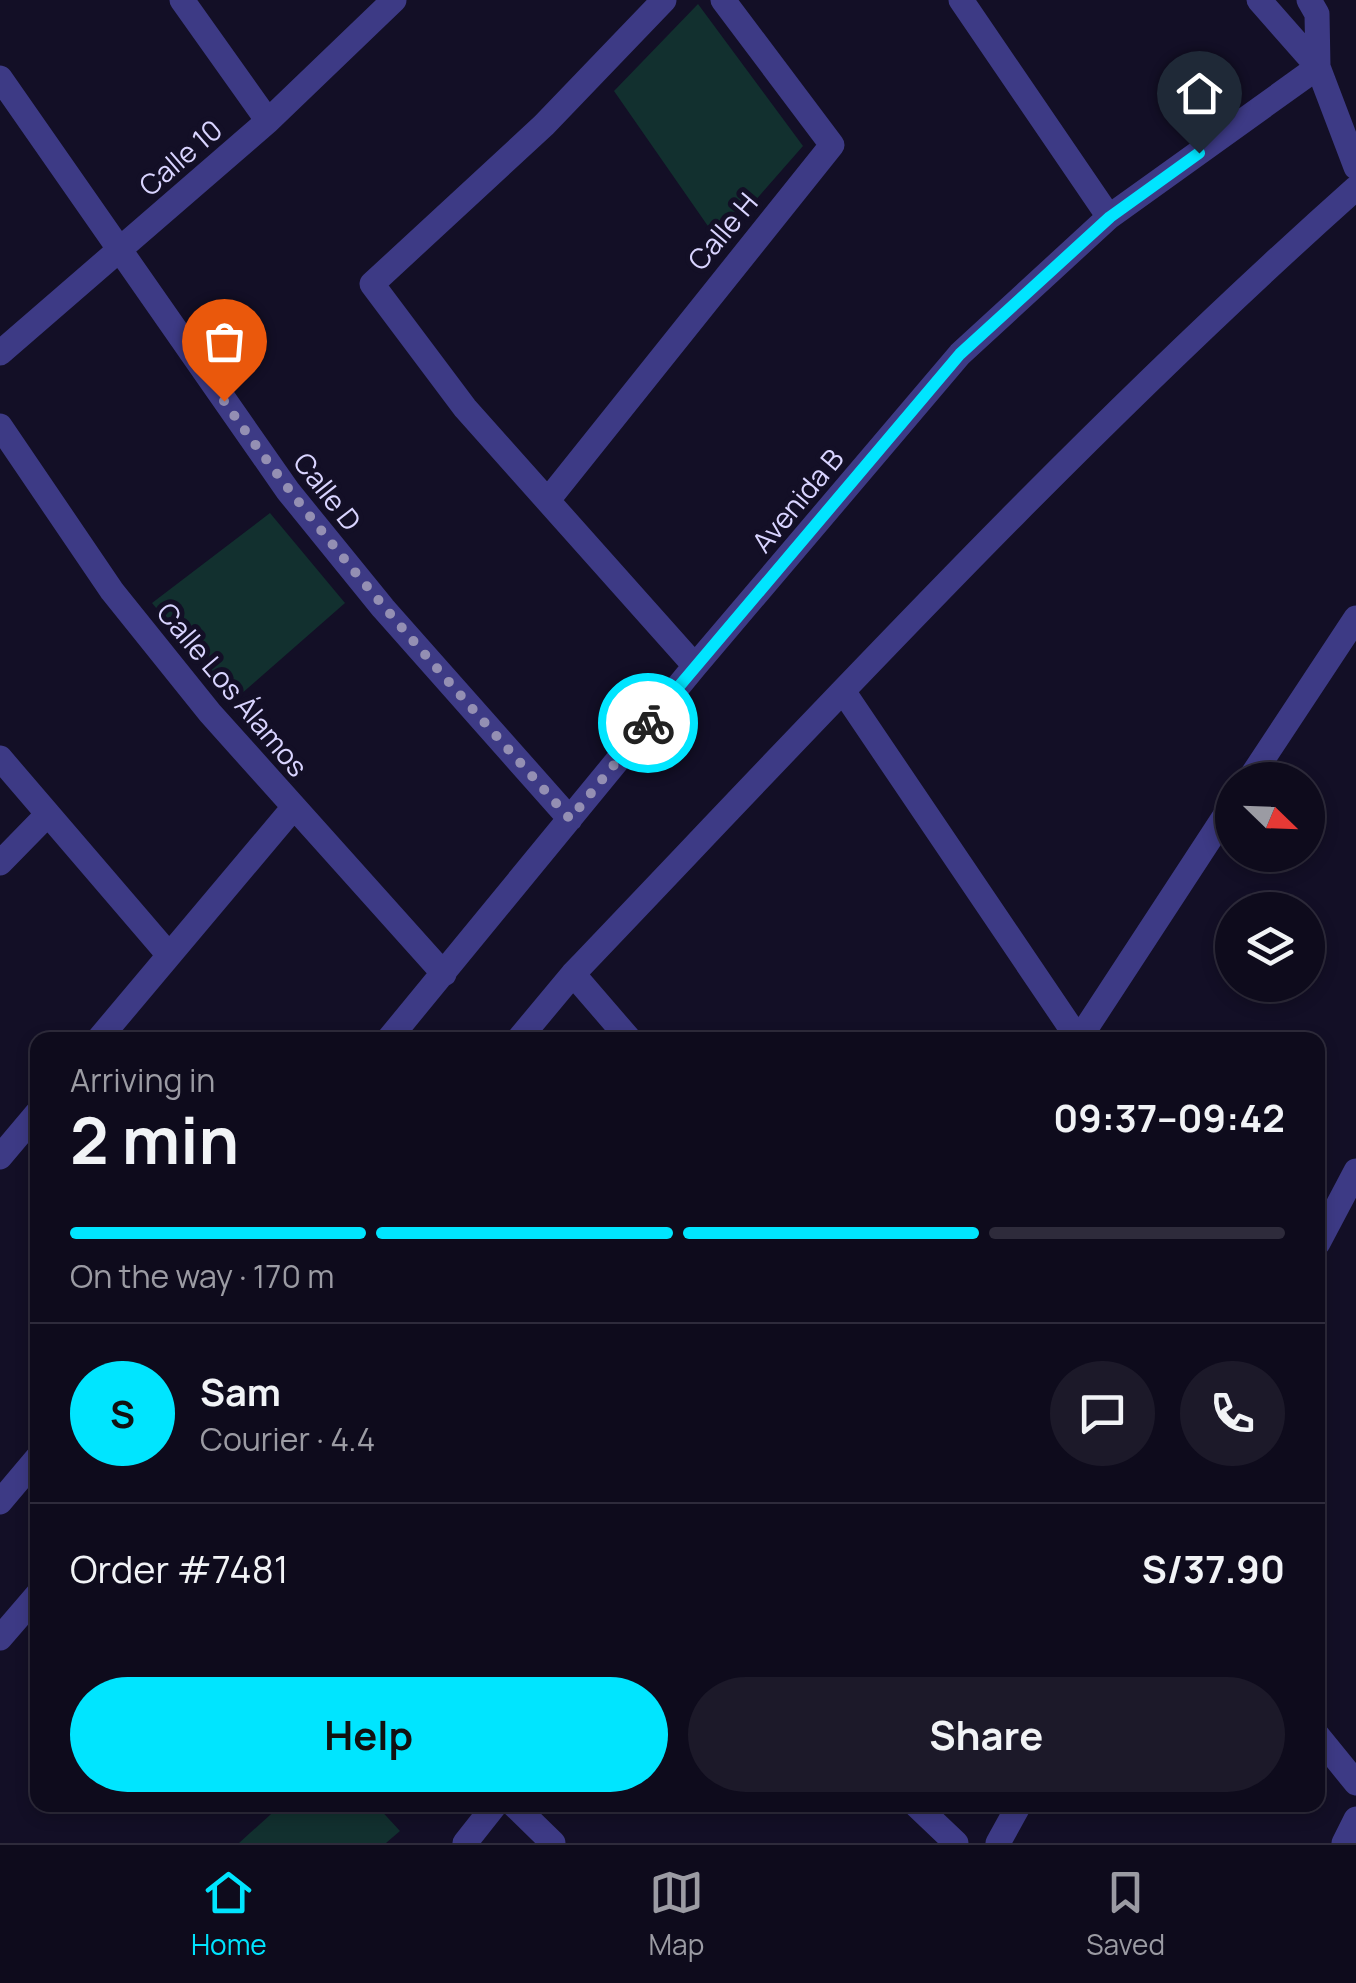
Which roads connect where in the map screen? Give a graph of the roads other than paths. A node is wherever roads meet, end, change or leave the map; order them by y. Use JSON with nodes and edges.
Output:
{"nodes":[{"id":1,"x":182,"y":0,"type":"edge"},
{"id":2,"x":394,"y":0,"type":"edge"},
{"id":3,"x":664,"y":0,"type":"edge"},
{"id":4,"x":723,"y":0,"type":"edge"},
{"id":5,"x":962,"y":0,"type":"edge"},
{"id":6,"x":1259,"y":0,"type":"edge"},
{"id":7,"x":1310,"y":0,"type":"edge"},
{"id":8,"x":1318,"y":67,"type":"junction"},
{"id":9,"x":0,"y":78,"type":"edge"},
{"id":10,"x":268,"y":121,"type":"junction"},
{"id":11,"x":1356,"y":167,"type":"edge"},
{"id":12,"x":1356,"y":188,"type":"edge"},
{"id":13,"x":1110,"y":217,"type":"junction"},
{"id":14,"x":118,"y":252,"type":"junction"},
{"id":15,"x":0,"y":353,"type":"edge"},
{"id":16,"x":0,"y":426,"type":"edge"},
{"id":17,"x":548,"y":500,"type":"junction"},
{"id":18,"x":1356,"y":618,"type":"edge"},
{"id":19,"x":695,"y":666,"type":"junction"},
{"id":20,"x":843,"y":691,"type":"junction"},
{"id":21,"x":0,"y":758,"type":"edge"},
{"id":22,"x":1261,"y":762,"type":"edge"},
{"id":23,"x":294,"y":807,"type":"junction"},
{"id":24,"x":46,"y":816,"type":"junction"},
{"id":25,"x":570,"y":819,"type":"junction"},
{"id":26,"x":1215,"y":832,"type":"edge"},
{"id":27,"x":0,"y":863,"type":"edge"},
{"id":28,"x":169,"y":956,"type":"junction"},
{"id":29,"x":444,"y":974,"type":"junction"},
{"id":30,"x":573,"y":974,"type":"junction"},
{"id":31,"x":105,"y":1032,"type":"edge"},
{"id":32,"x":395,"y":1032,"type":"edge"},
{"id":33,"x":525,"y":1032,"type":"edge"},
{"id":34,"x":623,"y":1032,"type":"edge"},
{"id":35,"x":1074,"y":1032,"type":"edge"},
{"id":36,"x":1084,"y":1032,"type":"edge"},
{"id":37,"x":30,"y":1121,"type":"edge"},
{"id":38,"x":0,"y":1157,"type":"edge"},
{"id":39,"x":1356,"y":1171,"type":"edge"},
{"id":40,"x":1325,"y":1230,"type":"edge"},
{"id":41,"x":30,"y":1466,"type":"edge"},
{"id":42,"x":0,"y":1502,"type":"edge"},
{"id":43,"x":30,"y":1603,"type":"edge"},
{"id":44,"x":0,"y":1638,"type":"edge"},
{"id":45,"x":1325,"y":1745,"type":"edge"},
{"id":46,"x":1356,"y":1783,"type":"edge"},
{"id":47,"x":489,"y":1812,"type":"edge"},
{"id":48,"x":521,"y":1812,"type":"edge"},
{"id":49,"x":923,"y":1812,"type":"edge"},
{"id":50,"x":1014,"y":1812,"type":"edge"},
{"id":51,"x":1356,"y":1819,"type":"edge"},
{"id":52,"x":465,"y":1843,"type":"edge"},
{"id":53,"x":554,"y":1843,"type":"edge"},
{"id":54,"x":956,"y":1843,"type":"edge"},
{"id":55,"x":998,"y":1843,"type":"edge"},
{"id":56,"x":1344,"y":1843,"type":"edge"}],
"edges":[{"from":1,"to":10,"type":"street"},
{"from":2,"to":10,"type":"street","name":"Calle 10"},
{"from":3,"to":17,"type":"street"},
{"from":4,"to":17,"type":"street","name":"Calle H"},
{"from":5,"to":13,"type":"street"},
{"from":6,"to":8,"type":"street"},
{"from":7,"to":8,"type":"street"},
{"from":8,"to":11,"type":"street"},
{"from":8,"to":13,"type":"street","name":"Avenida B"},
{"from":9,"to":14,"type":"street","name":"Calle D"},
{"from":10,"to":14,"type":"street","name":"Calle 10"},
{"from":12,"to":20,"type":"street"},
{"from":13,"to":19,"type":"street","name":"Avenida B"},
{"from":14,"to":15,"type":"street","name":"Calle 10"},
{"from":14,"to":25,"type":"street","name":"Calle D"},
{"from":16,"to":23,"type":"street","name":"Calle Los Álamos"},
{"from":17,"to":19,"type":"street"},
{"from":18,"to":22,"type":"street"},
{"from":19,"to":25,"type":"street","name":"Avenida B"},
{"from":20,"to":30,"type":"street"},
{"from":20,"to":35,"type":"street"},
{"from":21,"to":24,"type":"street"},
{"from":23,"to":28,"type":"street"},
{"from":23,"to":29,"type":"street","name":"Calle Los Álamos"},
{"from":24,"to":27,"type":"street"},
{"from":24,"to":28,"type":"street"},
{"from":25,"to":29,"type":"street","name":"Avenida B"},
{"from":26,"to":36,"type":"street"},
{"from":28,"to":31,"type":"street"},
{"from":29,"to":32,"type":"street","name":"Avenida B"},
{"from":30,"to":33,"type":"street"},
{"from":30,"to":34,"type":"street"},
{"from":37,"to":38,"type":"street"},
{"from":39,"to":40,"type":"street"},
{"from":41,"to":42,"type":"street"},
{"from":43,"to":44,"type":"street"},
{"from":45,"to":46,"type":"street"},
{"from":47,"to":52,"type":"street"},
{"from":48,"to":53,"type":"street"},
{"from":49,"to":54,"type":"street"},
{"from":50,"to":55,"type":"street"},
{"from":51,"to":56,"type":"street"}]}
